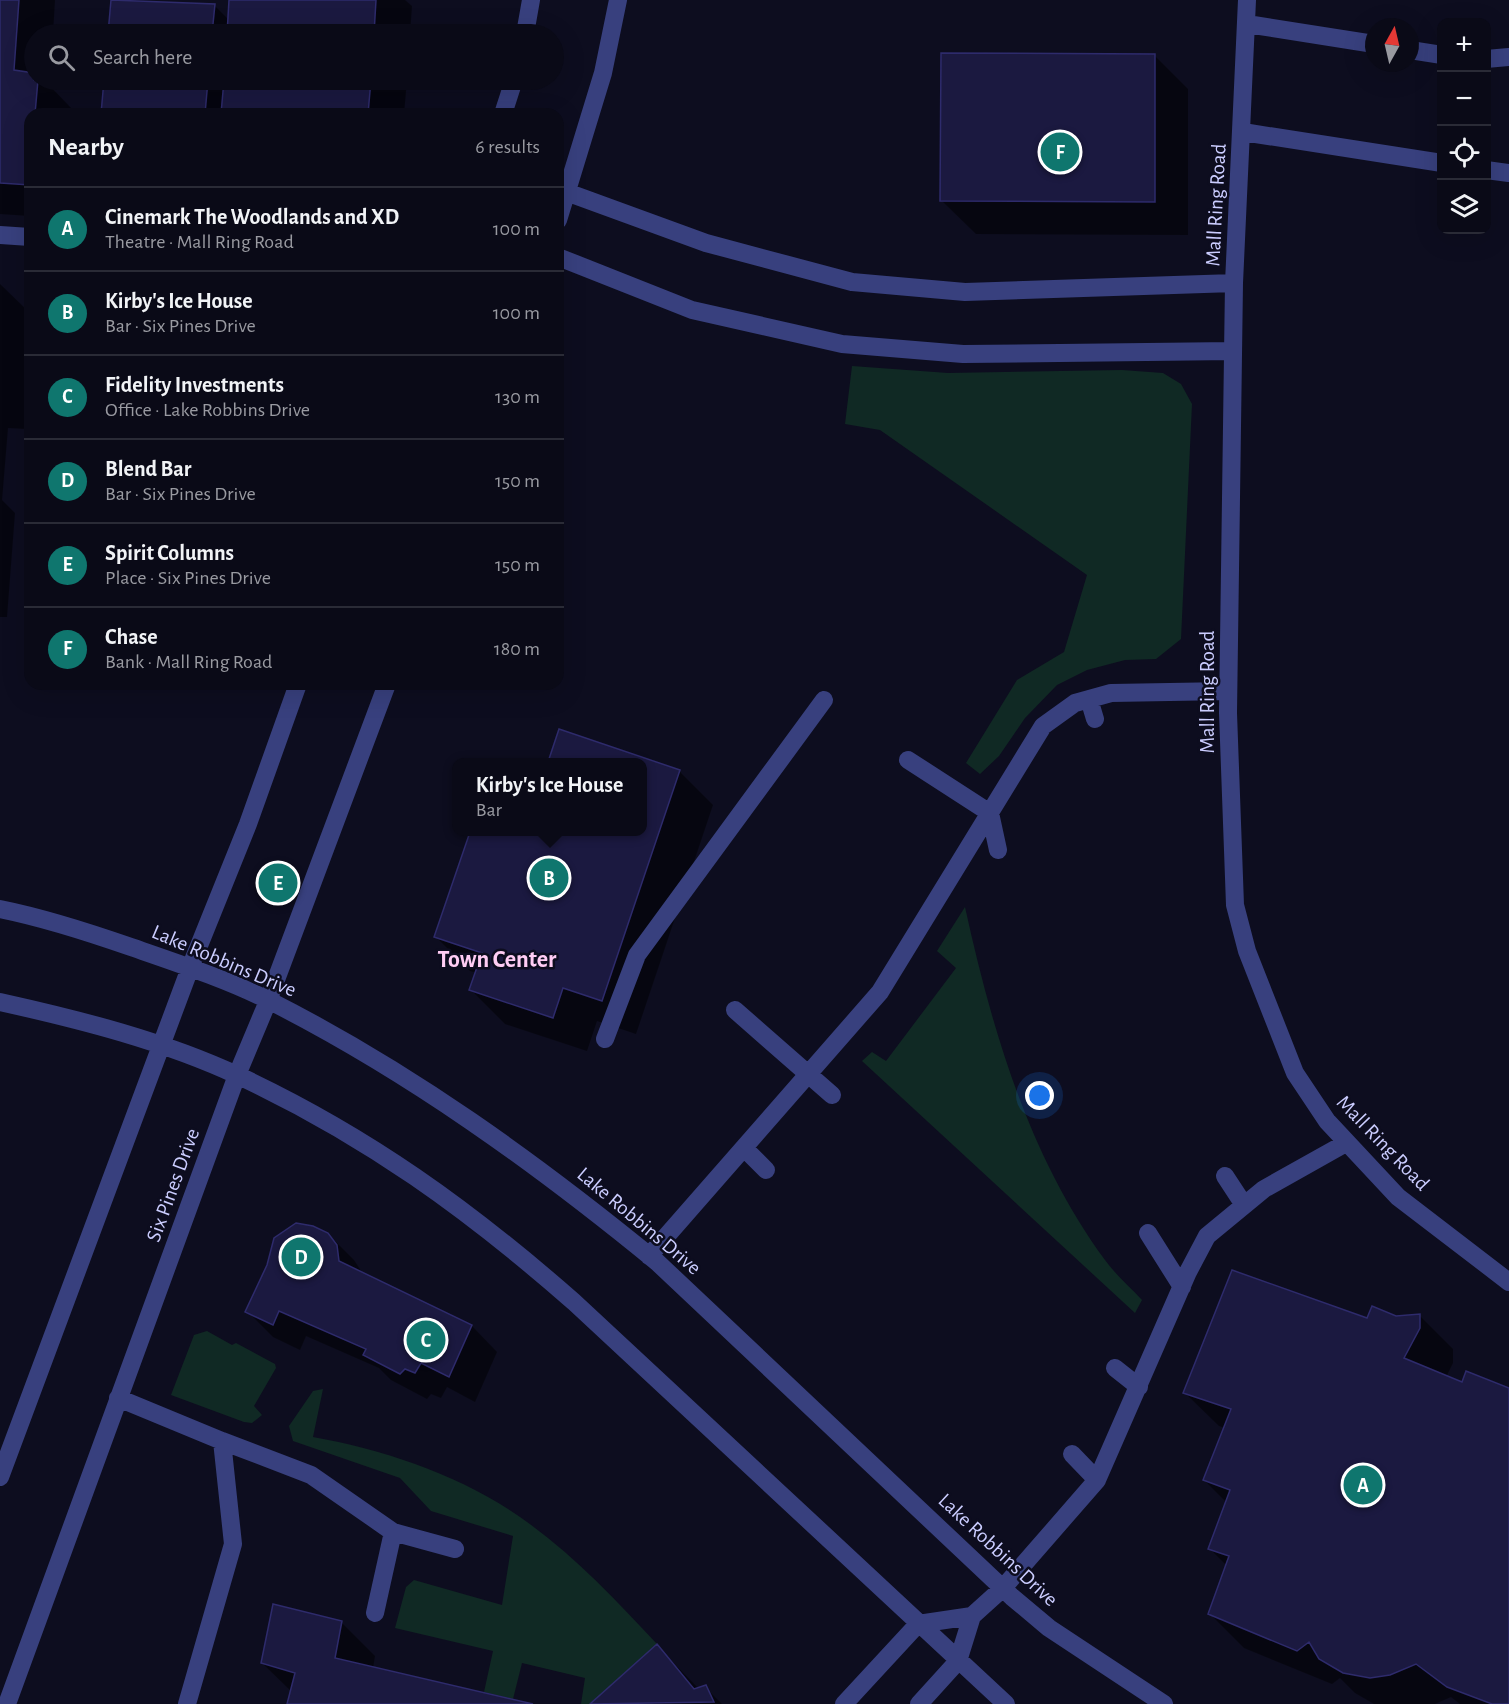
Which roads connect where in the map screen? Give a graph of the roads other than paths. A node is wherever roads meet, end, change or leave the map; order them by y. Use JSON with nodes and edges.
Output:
{"nodes":[{"id":1,"x":531,"y":0,"type":"edge"},
{"id":2,"x":618,"y":0,"type":"edge"},
{"id":3,"x":1247,"y":0,"type":"edge"},
{"id":4,"x":527,"y":24,"type":"edge"},
{"id":5,"x":1247,"y":24,"type":"junction"},
{"id":6,"x":1365,"y":43,"type":"edge"},
{"id":7,"x":1419,"y":51,"type":"edge"},
{"id":8,"x":1437,"y":54,"type":"edge"},
{"id":9,"x":1509,"y":57,"type":"edge"},
{"id":10,"x":1491,"y":59,"type":"edge"},
{"id":11,"x":511,"y":90,"type":"edge"},
{"id":12,"x":505,"y":108,"type":"edge"},
{"id":13,"x":1243,"y":132,"type":"junction"},
{"id":14,"x":1437,"y":162,"type":"edge"},
{"id":15,"x":1491,"y":171,"type":"edge"},
{"id":16,"x":1509,"y":174,"type":"edge"},
{"id":17,"x":564,"y":188,"type":"edge"},
{"id":18,"x":564,"y":191,"type":"edge"},
{"id":19,"x":0,"y":235,"type":"edge"},
{"id":20,"x":24,"y":237,"type":"edge"},
{"id":21,"x":564,"y":259,"type":"edge"},
{"id":22,"x":1234,"y":283,"type":"junction"},
{"id":23,"x":1233,"y":351,"type":"junction"},
{"id":24,"x":296,"y":690,"type":"edge"},
{"id":25,"x":385,"y":690,"type":"edge"},
{"id":26,"x":1228,"y":691,"type":"junction"},
{"id":27,"x":1089,"y":699,"type":"junction"},
{"id":28,"x":824,"y":700,"type":"dead end"},
{"id":29,"x":1095,"y":719,"type":"dead end"},
{"id":30,"x":908,"y":760,"type":"dead end"},
{"id":31,"x":990,"y":813,"type":"junction"},
{"id":32,"x":998,"y":850,"type":"dead end"},
{"id":33,"x":0,"y":909,"type":"edge"},
{"id":34,"x":190,"y":968,"type":"junction"},
{"id":35,"x":268,"y":1001,"type":"junction"},
{"id":36,"x":0,"y":1002,"type":"edge"},
{"id":37,"x":735,"y":1010,"type":"dead end"},
{"id":38,"x":605,"y":1039,"type":"dead end"},
{"id":39,"x":161,"y":1047,"type":"junction"},
{"id":40,"x":237,"y":1075,"type":"junction"},
{"id":41,"x":807,"y":1075,"type":"junction"},
{"id":42,"x":831,"y":1095,"type":"dead end"},
{"id":43,"x":1347,"y":1143,"type":"junction"},
{"id":44,"x":744,"y":1148,"type":"junction"},
{"id":45,"x":766,"y":1170,"type":"dead end"},
{"id":46,"x":1225,"y":1176,"type":"dead end"},
{"id":47,"x":1244,"y":1205,"type":"junction"},
{"id":48,"x":1148,"y":1233,"type":"dead end"},
{"id":49,"x":649,"y":1256,"type":"junction"},
{"id":50,"x":1509,"y":1282,"type":"edge"},
{"id":51,"x":1182,"y":1287,"type":"junction"},
{"id":52,"x":1115,"y":1368,"type":"dead end"},
{"id":53,"x":1139,"y":1387,"type":"junction"},
{"id":54,"x":118,"y":1398,"type":"junction"},
{"id":55,"x":222,"y":1441,"type":"junction"},
{"id":56,"x":1072,"y":1454,"type":"dead end"},
{"id":57,"x":0,"y":1477,"type":"edge"},
{"id":58,"x":1097,"y":1480,"type":"junction"},
{"id":59,"x":393,"y":1532,"type":"junction"},
{"id":60,"x":455,"y":1549,"type":"dead end"},
{"id":61,"x":1003,"y":1588,"type":"junction"},
{"id":62,"x":375,"y":1612,"type":"dead end"},
{"id":63,"x":972,"y":1616,"type":"junction"},
{"id":64,"x":918,"y":1624,"type":"junction"},
{"id":65,"x":958,"y":1661,"type":"junction"},
{"id":66,"x":7,"y":1704,"type":"edge"},
{"id":67,"x":187,"y":1704,"type":"edge"},
{"id":68,"x":844,"y":1704,"type":"edge"},
{"id":69,"x":919,"y":1704,"type":"edge"},
{"id":70,"x":1006,"y":1704,"type":"edge"},
{"id":71,"x":1164,"y":1704,"type":"edge"}],
"edges":[{"from":1,"to":4,"type":"street"},
{"from":2,"to":17,"type":"street"},
{"from":3,"to":5,"type":"street","name":"Mall Ring Road"},
{"from":5,"to":6,"type":"street"},
{"from":5,"to":13,"type":"street","name":"Mall Ring Road"},
{"from":7,"to":8,"type":"street"},
{"from":9,"to":10,"type":"street"},
{"from":11,"to":12,"type":"street"},
{"from":13,"to":14,"type":"street"},
{"from":13,"to":22,"type":"street","name":"Mall Ring Road"},
{"from":15,"to":16,"type":"street"},
{"from":18,"to":22,"type":"street"},
{"from":19,"to":20,"type":"street"},
{"from":21,"to":23,"type":"street"},
{"from":22,"to":23,"type":"street","name":"Mall Ring Road"},
{"from":23,"to":26,"type":"street","name":"Mall Ring Road"},
{"from":24,"to":34,"type":"street"},
{"from":25,"to":35,"type":"street","name":"Six Pines Drive"},
{"from":26,"to":27,"type":"street"},
{"from":26,"to":43,"type":"street","name":"Mall Ring Road"},
{"from":27,"to":29,"type":"street"},
{"from":27,"to":31,"type":"street"},
{"from":28,"to":38,"type":"street"},
{"from":30,"to":31,"type":"street"},
{"from":31,"to":32,"type":"street"},
{"from":31,"to":41,"type":"street"},
{"from":33,"to":34,"type":"street","name":"Lake Robbins Drive"},
{"from":34,"to":35,"type":"street","name":"Lake Robbins Drive"},
{"from":34,"to":39,"type":"street"},
{"from":35,"to":40,"type":"street","name":"Six Pines Drive"},
{"from":35,"to":49,"type":"street","name":"Lake Robbins Drive"},
{"from":36,"to":39,"type":"street"},
{"from":37,"to":41,"type":"street"},
{"from":39,"to":40,"type":"street"},
{"from":39,"to":57,"type":"street"},
{"from":40,"to":54,"type":"street","name":"Six Pines Drive"},
{"from":40,"to":64,"type":"street"},
{"from":41,"to":42,"type":"street"},
{"from":41,"to":44,"type":"street"},
{"from":43,"to":47,"type":"street"},
{"from":43,"to":50,"type":"street","name":"Mall Ring Road"},
{"from":44,"to":45,"type":"street"},
{"from":44,"to":49,"type":"street"},
{"from":46,"to":47,"type":"street"},
{"from":47,"to":51,"type":"street"},
{"from":48,"to":51,"type":"street"},
{"from":49,"to":61,"type":"street","name":"Lake Robbins Drive"},
{"from":51,"to":53,"type":"street"},
{"from":52,"to":53,"type":"street"},
{"from":53,"to":58,"type":"street"},
{"from":54,"to":55,"type":"street"},
{"from":54,"to":66,"type":"street","name":"Six Pines Drive"},
{"from":55,"to":59,"type":"street"},
{"from":55,"to":67,"type":"street"},
{"from":56,"to":58,"type":"street"},
{"from":58,"to":61,"type":"street"},
{"from":59,"to":60,"type":"street"},
{"from":59,"to":62,"type":"street"},
{"from":61,"to":63,"type":"street"},
{"from":61,"to":71,"type":"street","name":"Lake Robbins Drive"},
{"from":63,"to":64,"type":"street"},
{"from":63,"to":65,"type":"street"},
{"from":64,"to":65,"type":"street"},
{"from":64,"to":68,"type":"street"},
{"from":65,"to":69,"type":"street"},
{"from":65,"to":70,"type":"street"}]}
